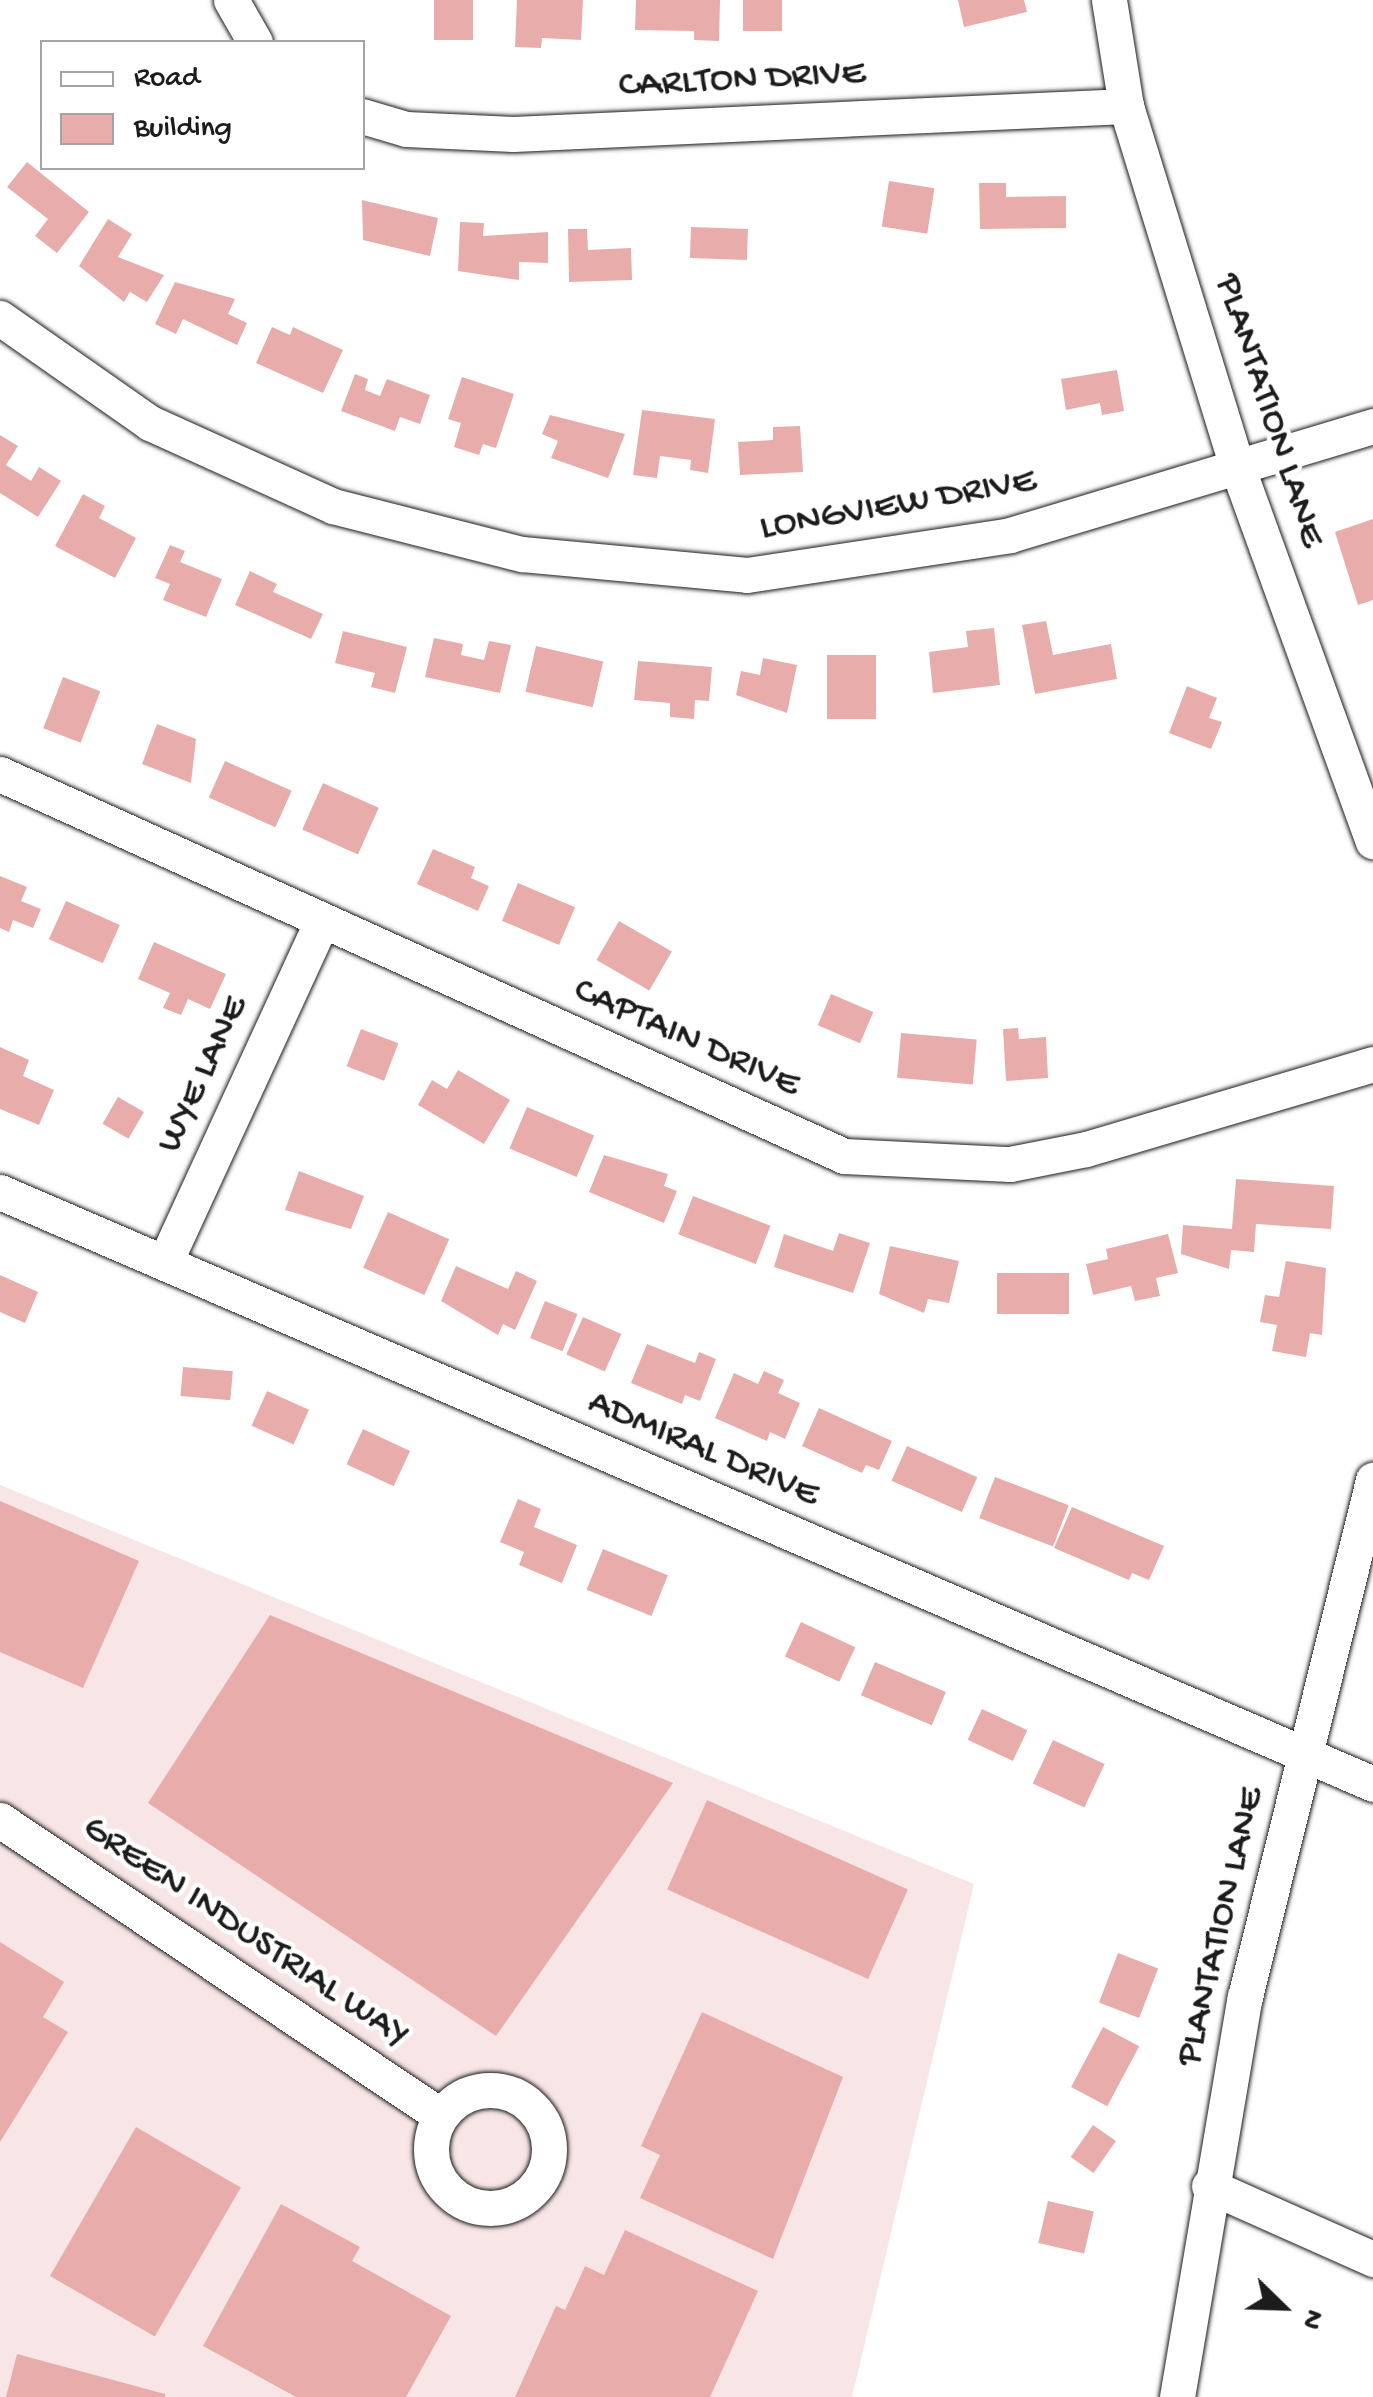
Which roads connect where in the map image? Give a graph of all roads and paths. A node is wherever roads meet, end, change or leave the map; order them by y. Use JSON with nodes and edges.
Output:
{"nodes":[{"id":1,"x":232,"y":0,"type":"edge"},
{"id":2,"x":1109,"y":0,"type":"edge"},
{"id":3,"x":254,"y":40,"type":"edge"},
{"id":4,"x":1126,"y":106,"type":"junction"},
{"id":5,"x":365,"y":117,"type":"edge"},
{"id":6,"x":0,"y":318,"type":"edge"},
{"id":7,"x":1373,"y":426,"type":"edge"},
{"id":8,"x":1238,"y":469,"type":"junction"},
{"id":9,"x":0,"y":774,"type":"edge"},
{"id":10,"x":1373,"y":841,"type":"edge"},
{"id":11,"x":321,"y":923,"type":"junction"},
{"id":12,"x":1373,"y":1064,"type":"edge"},
{"id":13,"x":0,"y":1192,"type":"edge"},
{"id":14,"x":164,"y":1262,"type":"junction"},
{"id":15,"x":1373,"y":1480,"type":"edge"},
{"id":16,"x":1306,"y":1755,"type":"junction"},
{"id":17,"x":1373,"y":1784,"type":"edge"},
{"id":18,"x":0,"y":1820,"type":"edge"},
{"id":19,"x":441,"y":2116,"type":"dead end"},
{"id":20,"x":1210,"y":2186,"type":"junction"},
{"id":21,"x":1373,"y":2258,"type":"edge"},
{"id":22,"x":1177,"y":2397,"type":"edge"}],
"edges":[{"from":1,"to":3,"type":"street"},
{"from":2,"to":4,"type":"street","name":"PLANTATION LANE"},
{"from":4,"to":5,"type":"street","name":"CARLTON DRIVE"},
{"from":4,"to":8,"type":"street","name":"PLANTATION LANE"},
{"from":6,"to":8,"type":"street","name":"LONGVIEW DRIVE"},
{"from":7,"to":8,"type":"street","name":"LONGVIEW DRIVE"},
{"from":8,"to":10,"type":"street","name":"PLANTATION LANE"},
{"from":9,"to":11,"type":"street","name":"CAPTAIN DRIVE"},
{"from":11,"to":12,"type":"street","name":"CAPTAIN DRIVE"},
{"from":11,"to":14,"type":"street","name":"WYE LANE"},
{"from":13,"to":14,"type":"street","name":"ADMIRAL DRIVE"},
{"from":14,"to":16,"type":"street","name":"ADMIRAL DRIVE"},
{"from":15,"to":16,"type":"street","name":"PLANTATION LANE"},
{"from":16,"to":17,"type":"street","name":"ADMIRAL DRIVE"},
{"from":16,"to":20,"type":"street","name":"PLANTATION LANE"},
{"from":18,"to":19,"type":"street","name":"GREEN INDUSTRIAL WAY"},
{"from":20,"to":21,"type":"street"},
{"from":20,"to":22,"type":"street","name":"PLANTATION LANE"}]}
